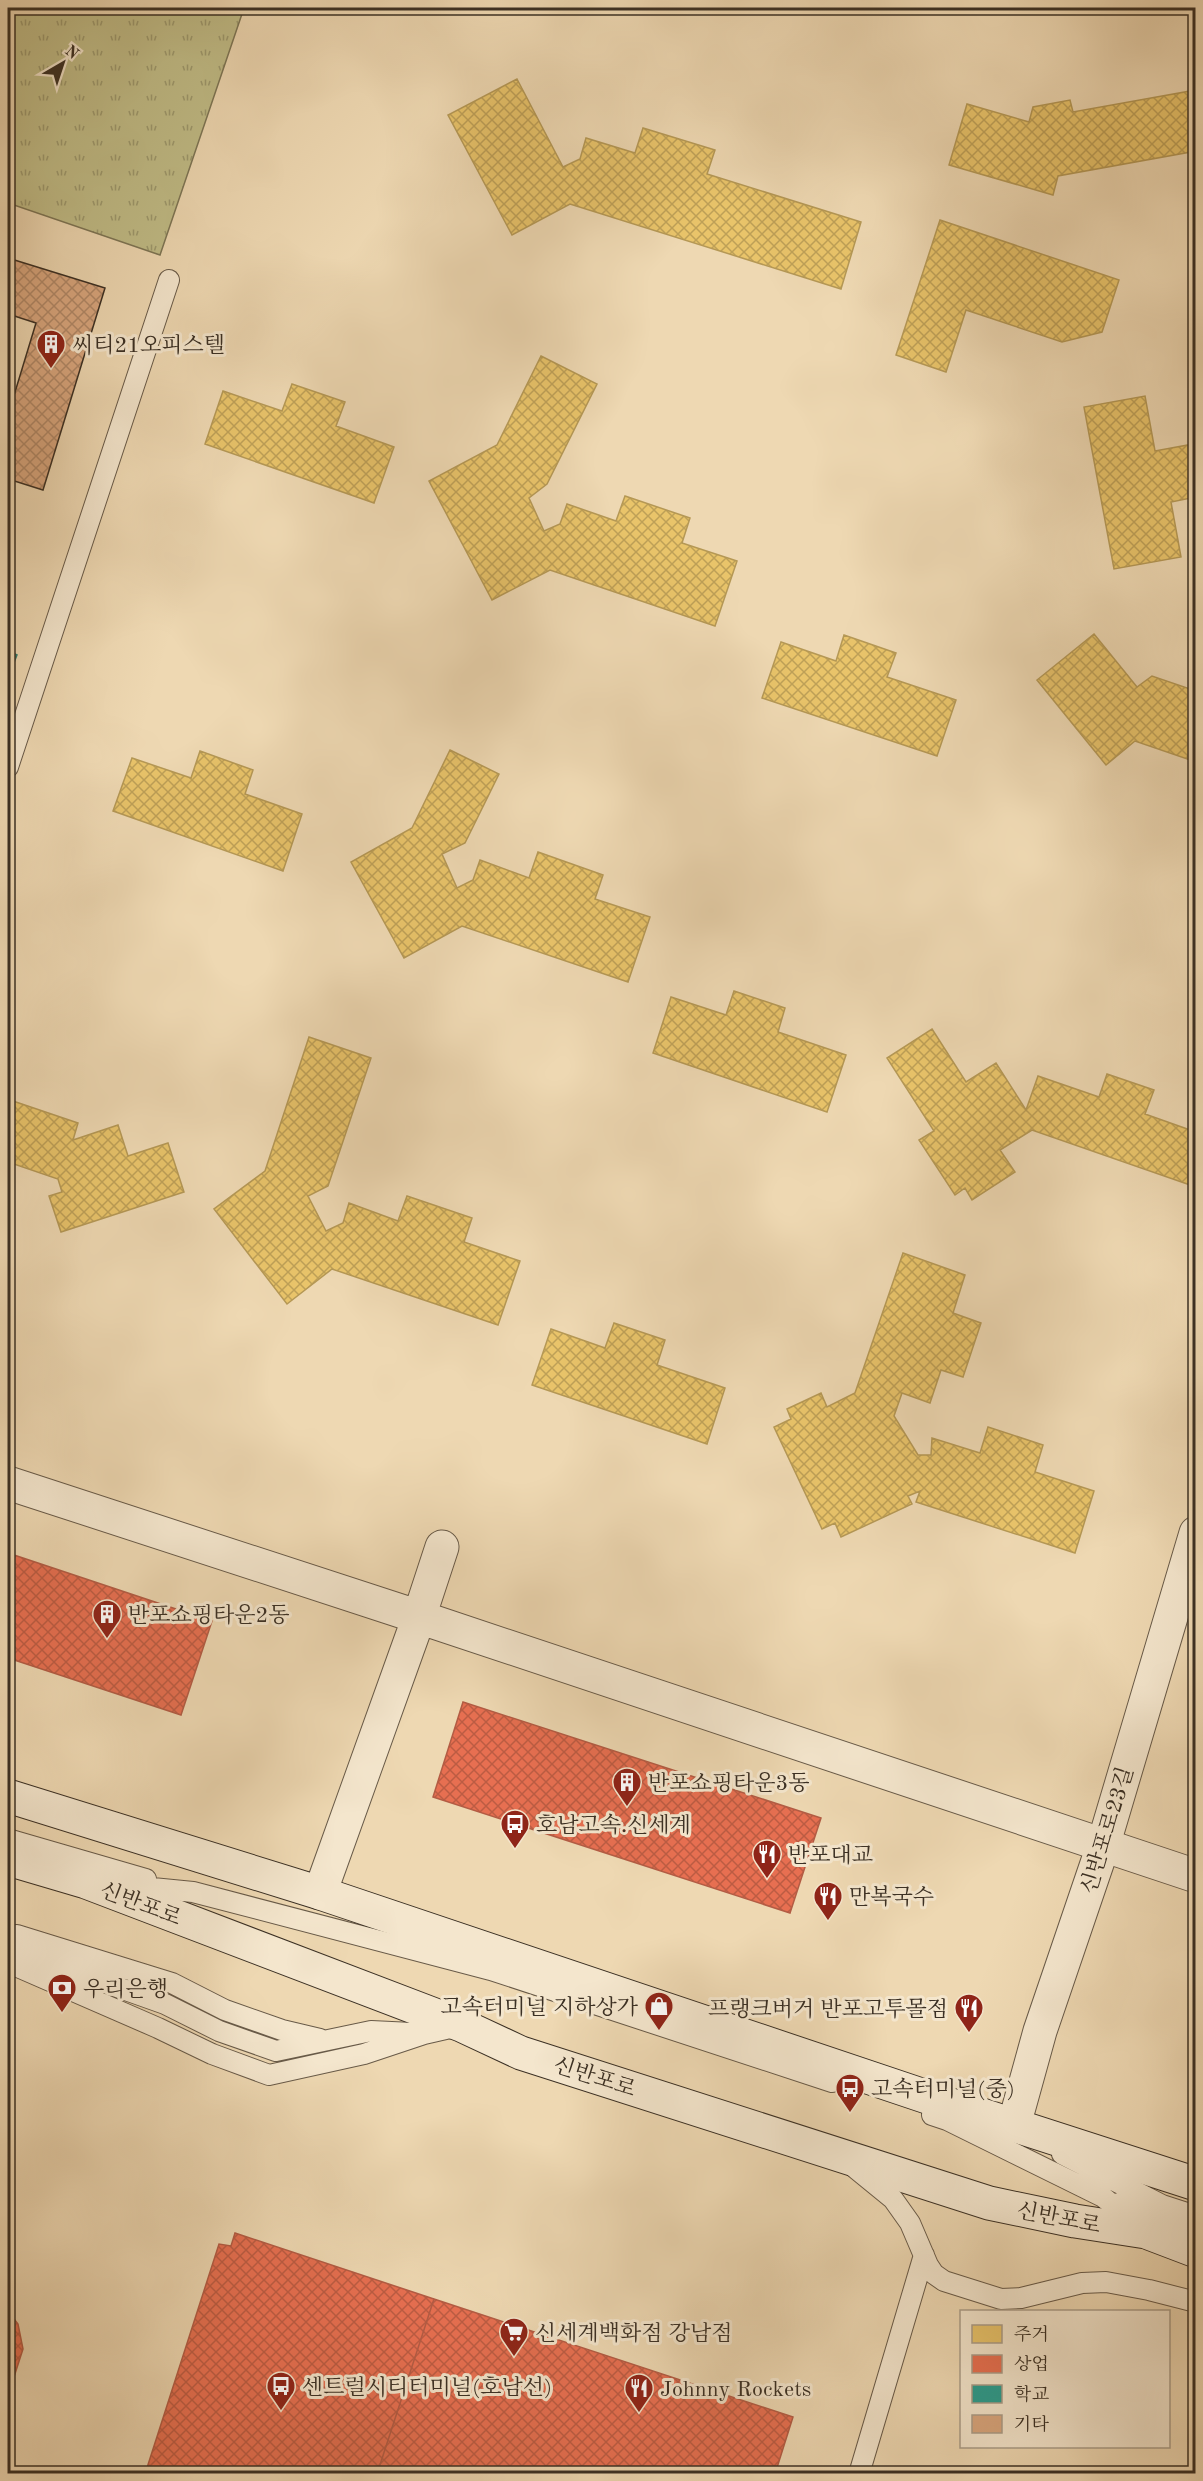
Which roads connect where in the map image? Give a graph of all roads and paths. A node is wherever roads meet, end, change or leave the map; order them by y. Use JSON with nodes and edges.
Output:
{"nodes":[{"id":1,"x":169,"y":280,"type":"dead end"},
{"id":2,"x":8,"y":767,"type":"edge"},
{"id":3,"x":8,"y":1483,"type":"edge"},
{"id":4,"x":1196,"y":1533,"type":"edge"},
{"id":5,"x":442,"y":1547,"type":"dead end"},
{"id":6,"x":419,"y":1617,"type":"junction"},
{"id":7,"x":8,"y":1796,"type":"edge"},
{"id":8,"x":8,"y":1839,"type":"edge"},
{"id":9,"x":1102,"y":1846,"type":"junction"},
{"id":10,"x":8,"y":1859,"type":"edge"},
{"id":11,"x":1196,"y":1876,"type":"edge"},
{"id":12,"x":86,"y":1882,"type":"junction"},
{"id":13,"x":193,"y":1892,"type":"junction"},
{"id":14,"x":320,"y":1893,"type":"junction"},
{"id":15,"x":461,"y":2025,"type":"junction"},
{"id":16,"x":424,"y":2034,"type":"junction"},
{"id":17,"x":1002,"y":2121,"type":"junction"},
{"id":18,"x":833,"y":2152,"type":"junction"},
{"id":19,"x":1196,"y":2184,"type":"edge"},
{"id":20,"x":1103,"y":2197,"type":"junction"},
{"id":21,"x":1196,"y":2216,"type":"edge"},
{"id":22,"x":1196,"y":2230,"type":"edge"},
{"id":23,"x":1146,"y":2232,"type":"junction"},
{"id":24,"x":1196,"y":2251,"type":"edge"},
{"id":25,"x":924,"y":2255,"type":"junction"},
{"id":26,"x":1196,"y":2302,"type":"edge"},
{"id":27,"x":859,"y":2474,"type":"edge"}],
"edges":[{"from":1,"to":2,"type":"lane"},
{"from":3,"to":6,"type":"main road"},
{"from":4,"to":9,"type":"main road","name":"신반포로23길"},
{"from":5,"to":6,"type":"main road"},
{"from":6,"to":9,"type":"main road"},
{"from":6,"to":14,"type":"main road"},
{"from":7,"to":14,"type":"main road"},
{"from":8,"to":13,"type":"lane"},
{"from":9,"to":11,"type":"main road"},
{"from":9,"to":17,"type":"main road","name":"신반포로23길"},
{"from":10,"to":12,"type":"main road","name":"신반포로"},
{"from":12,"to":13,"type":"lane"},
{"from":12,"to":15,"type":"main road","name":"신반포로"},
{"from":13,"to":20,"type":"lane"},
{"from":14,"to":17,"type":"main road"},
{"from":15,"to":16,"type":"lane"},
{"from":15,"to":18,"type":"main road","name":"신반포로"},
{"from":16,"to":16,"type":"lane"},
{"from":17,"to":19,"type":"main road"},
{"from":17,"to":21,"type":"lane"},
{"from":18,"to":23,"type":"main road","name":"신반포로"},
{"from":18,"to":25,"type":"lane"},
{"from":20,"to":22,"type":"lane"},
{"from":20,"to":23,"type":"lane"},
{"from":23,"to":24,"type":"main road","name":"신반포로"},
{"from":25,"to":26,"type":"lane"},
{"from":25,"to":27,"type":"lane"}]}
